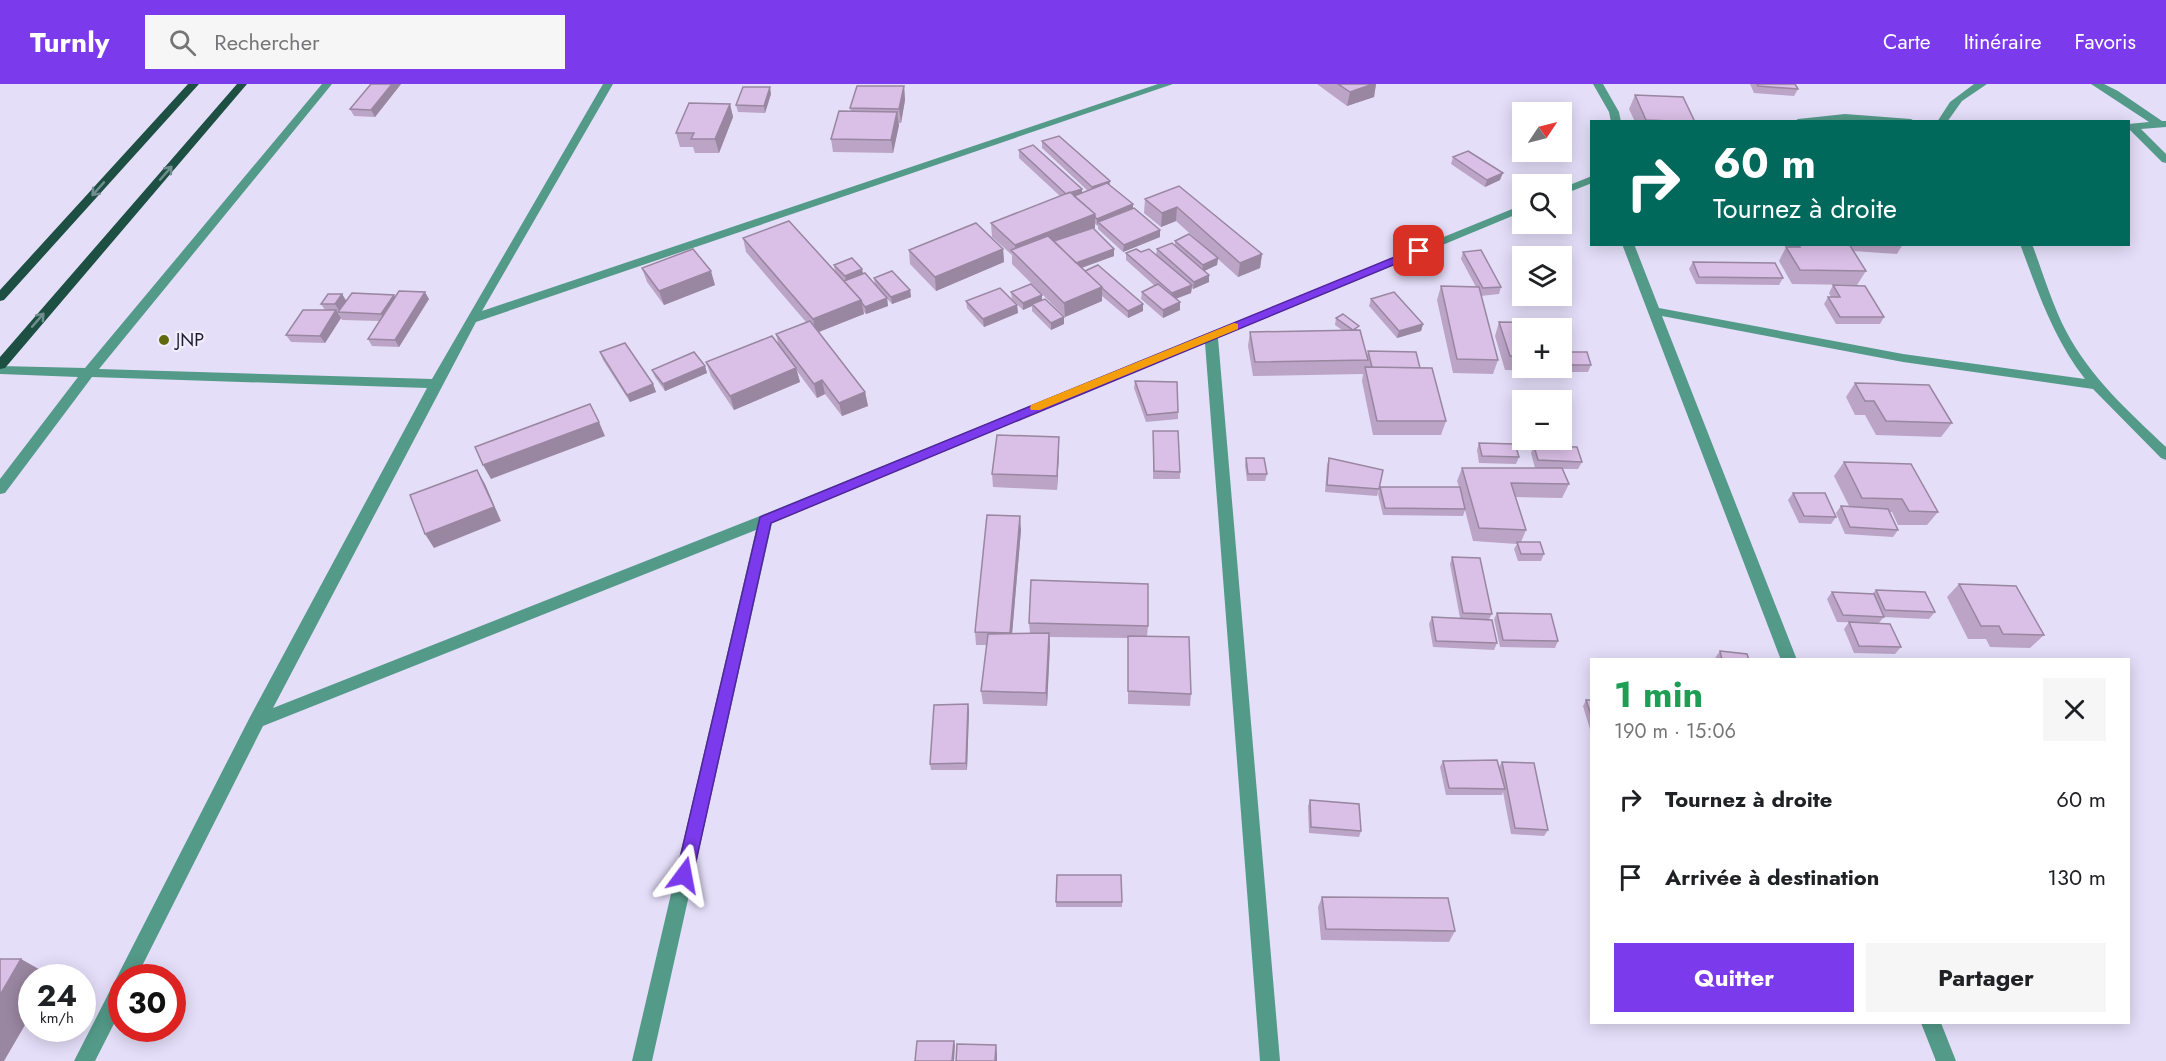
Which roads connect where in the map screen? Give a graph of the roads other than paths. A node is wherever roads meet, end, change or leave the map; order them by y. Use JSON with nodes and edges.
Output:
{"nodes":[{"id":1,"x":194,"y":84,"type":"edge"},
{"id":2,"x":242,"y":84,"type":"edge"},
{"id":3,"x":327,"y":84,"type":"edge"},
{"id":4,"x":608,"y":84,"type":"edge"},
{"id":5,"x":1168,"y":84,"type":"edge"},
{"id":6,"x":1598,"y":84,"type":"edge"},
{"id":7,"x":1982,"y":84,"type":"edge"},
{"id":8,"x":2096,"y":84,"type":"edge"},
{"id":9,"x":1616,"y":120,"type":"edge"},
{"id":10,"x":1817,"y":120,"type":"edge"},
{"id":11,"x":1885,"y":120,"type":"edge"},
{"id":12,"x":1943,"y":120,"type":"edge"},
{"id":13,"x":2162,"y":124,"type":"edge"},
{"id":14,"x":2130,"y":127,"type":"edge"},
{"id":15,"x":2166,"y":160,"type":"edge"},
{"id":16,"x":1590,"y":180,"type":"edge"},
{"id":17,"x":1572,"y":188,"type":"edge"},
{"id":18,"x":1512,"y":212,"type":"edge"},
{"id":19,"x":1629,"y":246,"type":"edge"},
{"id":20,"x":2027,"y":246,"type":"edge"},
{"id":21,"x":0,"y":297,"type":"edge"},
{"id":22,"x":1655,"y":311,"type":"junction"},
{"id":23,"x":472,"y":319,"type":"junction"},
{"id":24,"x":1211,"y":336,"type":"junction"},
{"id":25,"x":0,"y":365,"type":"edge"},
{"id":26,"x":0,"y":370,"type":"edge"},
{"id":27,"x":88,"y":373,"type":"junction"},
{"id":28,"x":435,"y":384,"type":"junction"},
{"id":29,"x":2098,"y":385,"type":"junction"},
{"id":30,"x":2166,"y":455,"type":"edge"},
{"id":31,"x":0,"y":489,"type":"edge"},
{"id":32,"x":765,"y":520,"type":"junction"},
{"id":33,"x":1788,"y":658,"type":"edge"},
{"id":34,"x":256,"y":722,"type":"junction"},
{"id":35,"x":133,"y":964,"type":"edge"},
{"id":36,"x":108,"y":1014,"type":"edge"},
{"id":37,"x":1931,"y":1024,"type":"edge"},
{"id":38,"x":84,"y":1061,"type":"edge"},
{"id":39,"x":642,"y":1061,"type":"edge"},
{"id":40,"x":1270,"y":1061,"type":"edge"},
{"id":41,"x":1946,"y":1061,"type":"edge"}],
"edges":[{"from":1,"to":21,"type":"main road","one_way":true},
{"from":25,"to":2,"type":"main road","one_way":true},
{"from":3,"to":27,"type":"street"},
{"from":4,"to":23,"type":"street"},
{"from":5,"to":23,"type":"street"},
{"from":6,"to":9,"type":"street"},
{"from":7,"to":12,"type":"street"},
{"from":8,"to":13,"type":"street"},
{"from":10,"to":11,"type":"street"},
{"from":13,"to":14,"type":"street"},
{"from":14,"to":15,"type":"street"},
{"from":16,"to":17,"type":"street"},
{"from":18,"to":24,"type":"street"},
{"from":19,"to":22,"type":"street"},
{"from":20,"to":29,"type":"street"},
{"from":22,"to":29,"type":"street"},
{"from":22,"to":33,"type":"street"},
{"from":23,"to":28,"type":"street"},
{"from":24,"to":32,"type":"street"},
{"from":24,"to":40,"type":"street"},
{"from":26,"to":27,"type":"street"},
{"from":27,"to":28,"type":"street"},
{"from":27,"to":31,"type":"street"},
{"from":28,"to":34,"type":"street"},
{"from":29,"to":30,"type":"street"},
{"from":32,"to":34,"type":"street"},
{"from":32,"to":39,"type":"street"},
{"from":34,"to":35,"type":"street"},
{"from":36,"to":38,"type":"street"},
{"from":37,"to":41,"type":"street"}]}
